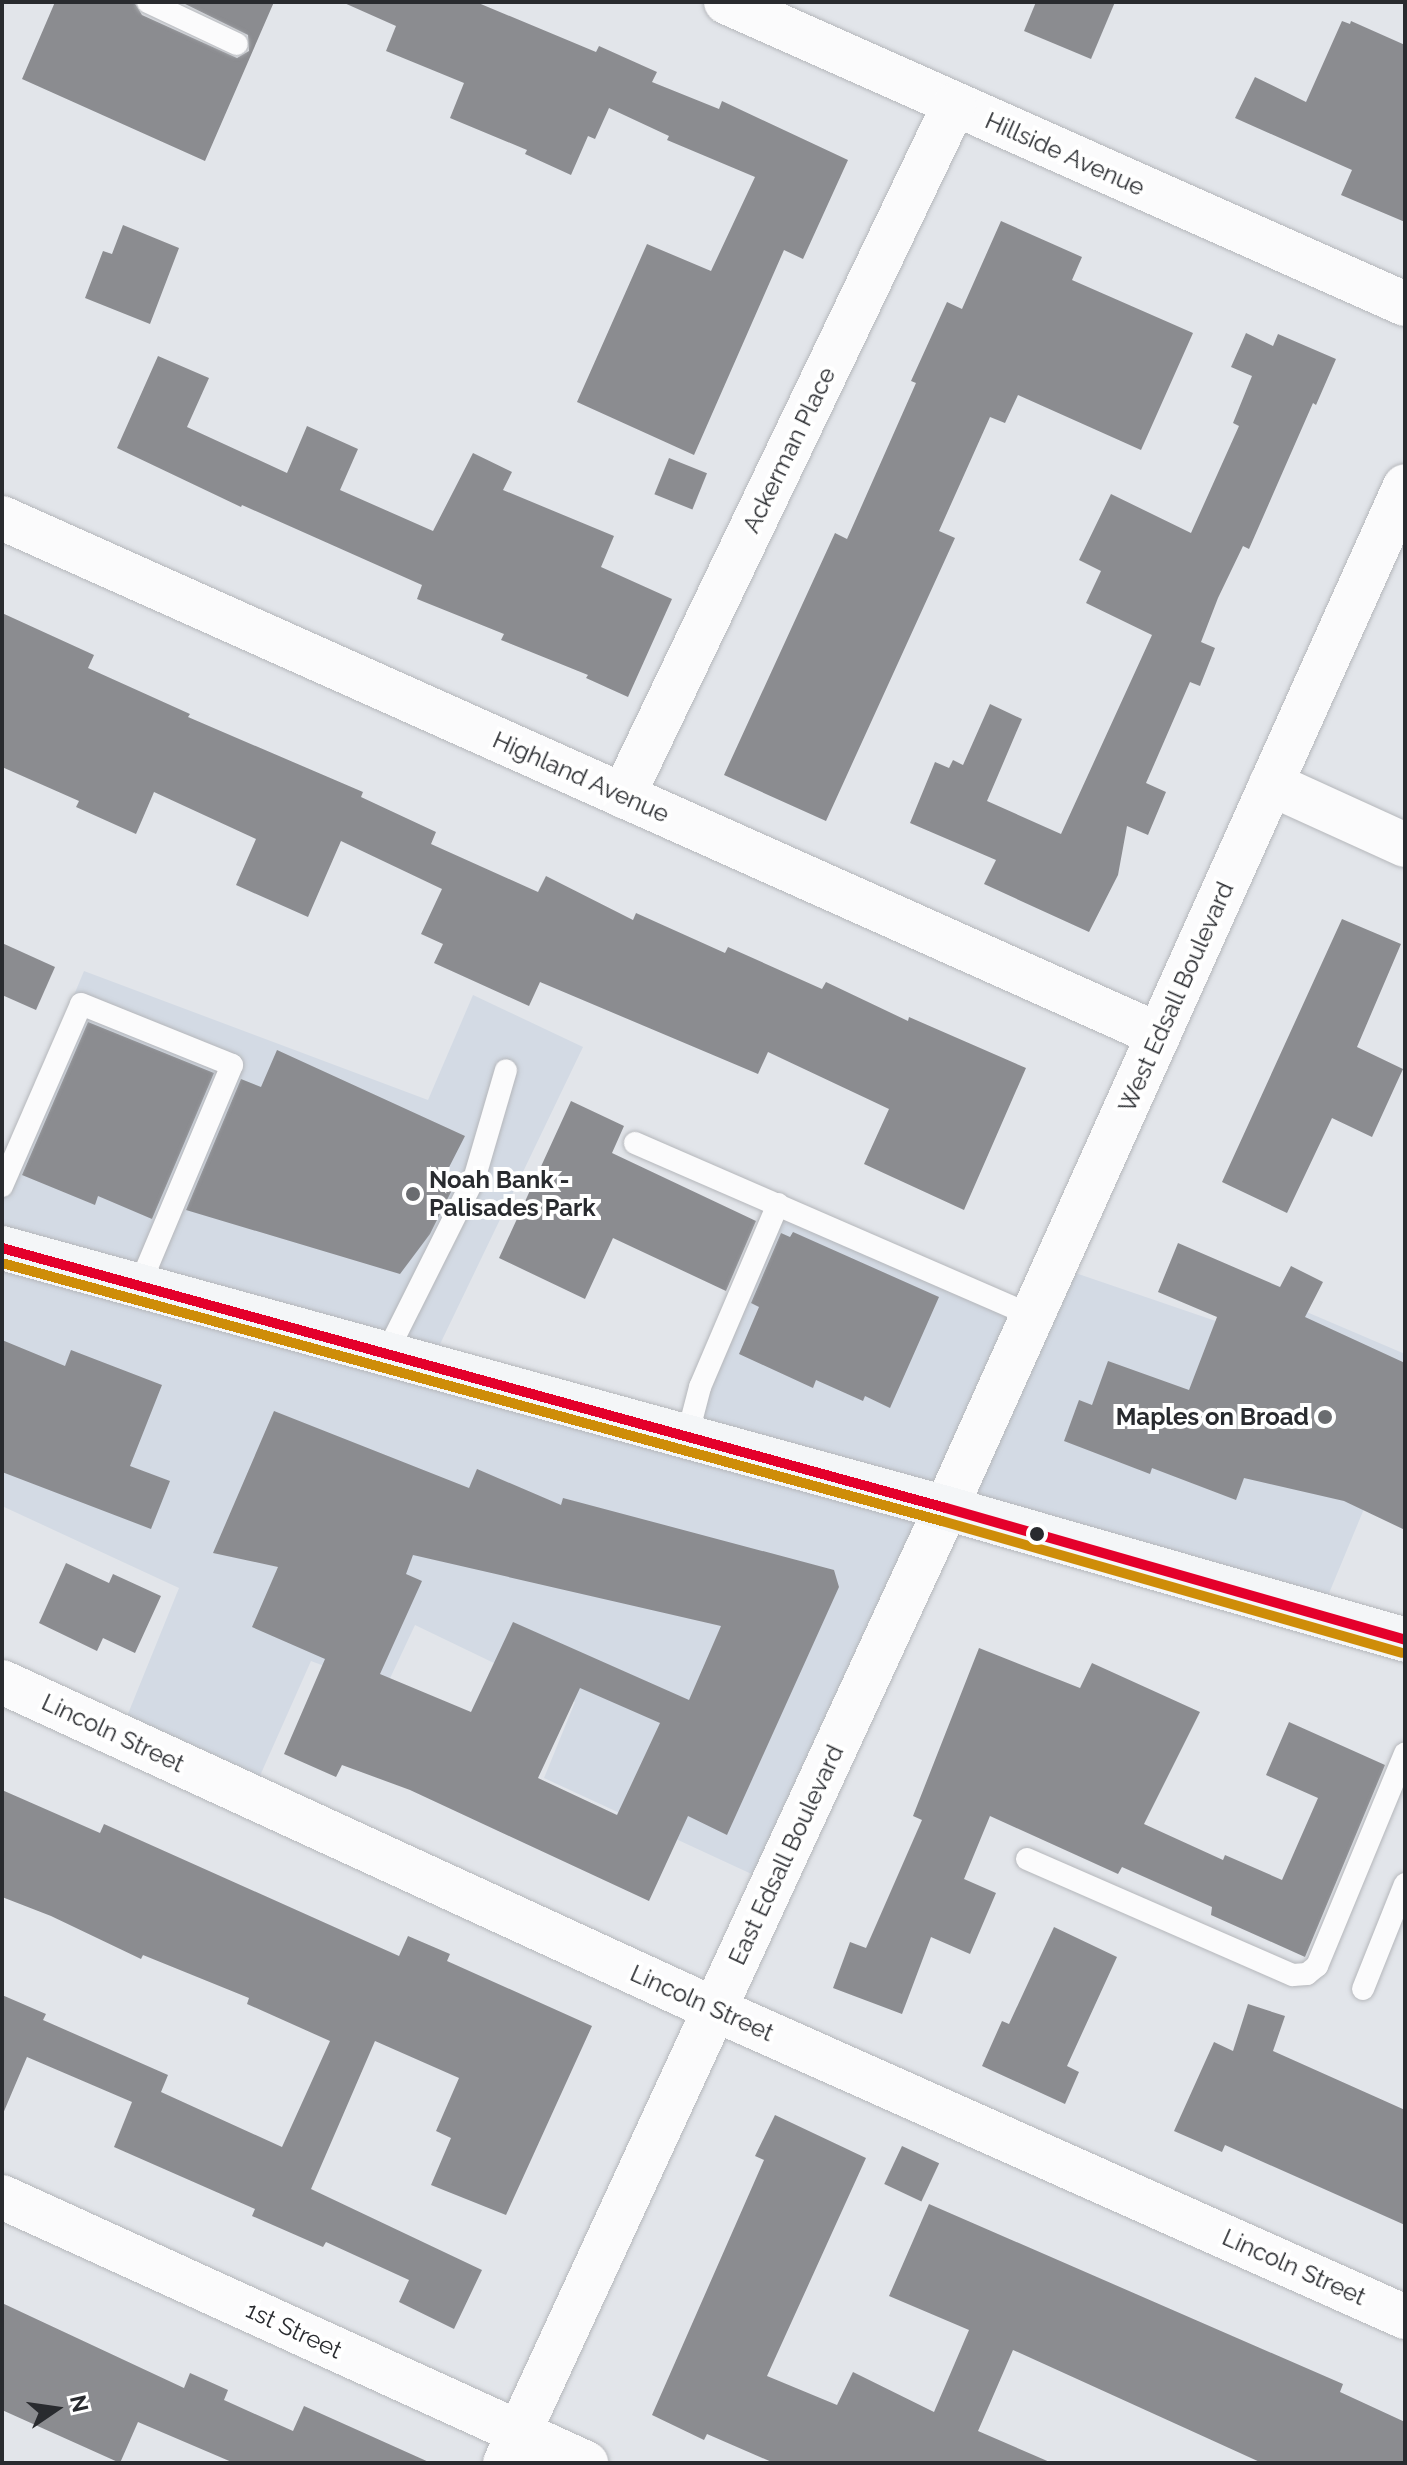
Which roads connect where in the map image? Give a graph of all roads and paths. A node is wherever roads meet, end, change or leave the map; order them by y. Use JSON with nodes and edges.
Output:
{"nodes":[{"id":1,"x":726,"y":2,"type":"edge"},
{"id":2,"x":157,"y":4,"type":"edge"},
{"id":3,"x":237,"y":44,"type":"dead end"},
{"id":4,"x":954,"y":105,"type":"junction"},
{"id":5,"x":1405,"y":304,"type":"edge"},
{"id":6,"x":1405,"y":486,"type":"edge"},
{"id":7,"x":2,"y":518,"type":"edge"},
{"id":8,"x":1271,"y":784,"type":"junction"},
{"id":9,"x":623,"y":796,"type":"junction"},
{"id":10,"x":1405,"y":845,"type":"edge"},
{"id":11,"x":1159,"y":1035,"type":"junction"},
{"id":12,"x":506,"y":1070,"type":"dead end"},
{"id":13,"x":635,"y":1143,"type":"dead end"},
{"id":14,"x":2,"y":1186,"type":"edge"},
{"id":15,"x":778,"y":1204,"type":"junction"},
{"id":16,"x":2,"y":1248,"type":"edge"},
{"id":17,"x":139,"y":1286,"type":"junction"},
{"id":18,"x":1032,"y":1316,"type":"junction"},
{"id":19,"x":386,"y":1354,"type":"junction"},
{"id":20,"x":687,"y":1437,"type":"junction"},
{"id":21,"x":946,"y":1508,"type":"junction"},
{"id":22,"x":1405,"y":1640,"type":"edge"},
{"id":23,"x":2,"y":1682,"type":"edge"},
{"id":24,"x":1405,"y":1754,"type":"edge"},
{"id":25,"x":1027,"y":1859,"type":"dead end"},
{"id":26,"x":1405,"y":1884,"type":"edge"},
{"id":27,"x":1363,"y":1989,"type":"dead end"},
{"id":28,"x":714,"y":2009,"type":"junction"},
{"id":29,"x":2,"y":2197,"type":"edge"},
{"id":30,"x":1405,"y":2317,"type":"edge"},
{"id":31,"x":512,"y":2448,"type":"edge"},
{"id":32,"x":586,"y":2463,"type":"edge"}],
"edges":[{"from":1,"to":4,"type":"street","name":"Hillside Avenue"},
{"from":2,"to":3,"type":"lane"},
{"from":4,"to":5,"type":"street","name":"Hillside Avenue"},
{"from":4,"to":9,"type":"street","name":"Ackerman Place"},
{"from":6,"to":8,"type":"street","name":"West Edsall Boulevard"},
{"from":7,"to":9,"type":"street","name":"Highland Avenue"},
{"from":8,"to":10,"type":"street"},
{"from":8,"to":11,"type":"street","name":"West Edsall Boulevard"},
{"from":9,"to":11,"type":"street","name":"Highland Avenue"},
{"from":11,"to":18,"type":"street","name":"West Edsall Boulevard"},
{"from":12,"to":19,"type":"lane"},
{"from":13,"to":15,"type":"lane"},
{"from":14,"to":17,"type":"lane"},
{"from":15,"to":18,"type":"lane"},
{"from":15,"to":20,"type":"lane"},
{"from":16,"to":17,"type":"main road"},
{"from":17,"to":19,"type":"main road"},
{"from":18,"to":21,"type":"street","name":"West Edsall Boulevard"},
{"from":19,"to":20,"type":"main road"},
{"from":20,"to":21,"type":"main road"},
{"from":21,"to":22,"type":"main road"},
{"from":21,"to":28,"type":"street","name":"East Edsall Boulevard"},
{"from":23,"to":28,"type":"street","name":"Lincoln Street"},
{"from":24,"to":25,"type":"lane"},
{"from":26,"to":27,"type":"lane"},
{"from":28,"to":30,"type":"street","name":"Lincoln Street"},
{"from":28,"to":31,"type":"street","name":"East Edsall Boulevard"},
{"from":29,"to":31,"type":"street","name":"1st Street"},
{"from":31,"to":32,"type":"street","name":"1st Street"}]}
